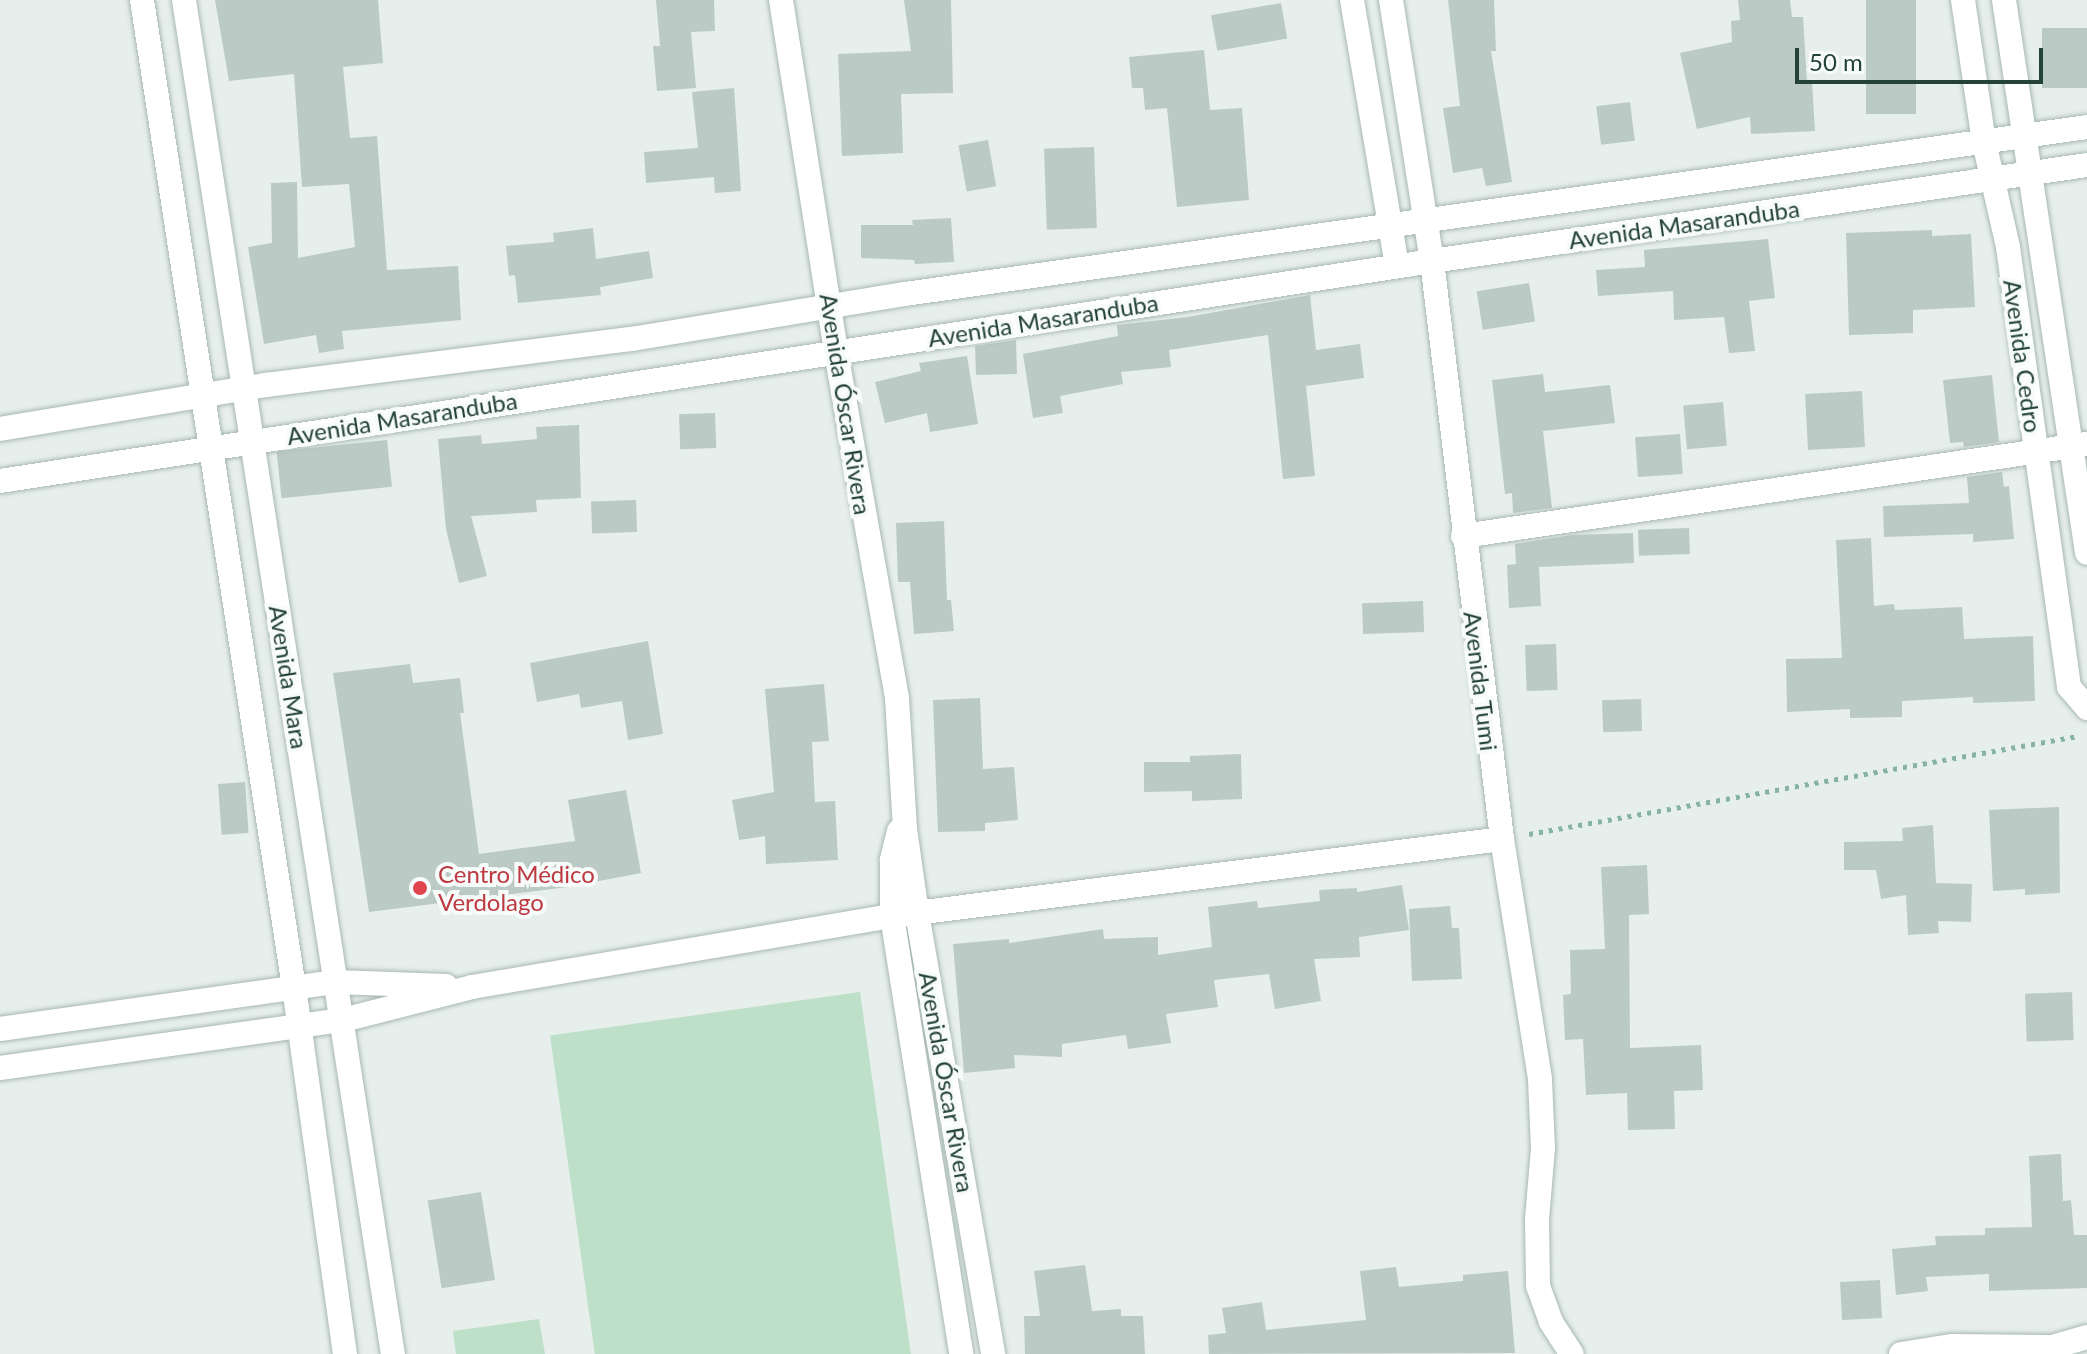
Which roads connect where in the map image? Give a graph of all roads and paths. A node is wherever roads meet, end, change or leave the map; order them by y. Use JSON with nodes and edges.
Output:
{"nodes":[{"id":1,"x":142,"y":0,"type":"edge"},
{"id":2,"x":184,"y":0,"type":"edge"},
{"id":3,"x":781,"y":0,"type":"edge"},
{"id":4,"x":1352,"y":0,"type":"edge"},
{"id":5,"x":1391,"y":0,"type":"edge"},
{"id":6,"x":1963,"y":0,"type":"edge"},
{"id":7,"x":2004,"y":0,"type":"edge"},
{"id":8,"x":2087,"y":127,"type":"edge"},
{"id":9,"x":2026,"y":137,"type":"junction"},
{"id":10,"x":1984,"y":142,"type":"junction"},
{"id":11,"x":2087,"y":165,"type":"edge"},
{"id":12,"x":2029,"y":174,"type":"junction"},
{"id":13,"x":1991,"y":179,"type":"junction"},
{"id":14,"x":1426,"y":221,"type":"junction"},
{"id":15,"x":1390,"y":226,"type":"junction"},
{"id":16,"x":1432,"y":261,"type":"junction"},
{"id":17,"x":1397,"y":266,"type":"junction"},
{"id":18,"x":830,"y":306,"type":"junction"},
{"id":19,"x":836,"y":352,"type":"junction"},
{"id":20,"x":244,"y":389,"type":"junction"},
{"id":21,"x":203,"y":395,"type":"junction"},
{"id":22,"x":0,"y":429,"type":"edge"},
{"id":23,"x":252,"y":441,"type":"junction"},
{"id":24,"x":2079,"y":445,"type":"edge"},
{"id":25,"x":211,"y":448,"type":"junction"},
{"id":26,"x":2036,"y":452,"type":"junction"},
{"id":27,"x":0,"y":481,"type":"edge"},
{"id":28,"x":1463,"y":536,"type":"junction"},
{"id":29,"x":2087,"y":553,"type":"edge"},
{"id":30,"x":2087,"y":708,"type":"edge"},
{"id":31,"x":2087,"y":734,"type":"edge"},
{"id":32,"x":904,"y":809,"type":"junction"},
{"id":33,"x":1502,"y":839,"type":"junction"},
{"id":34,"x":917,"y":913,"type":"junction"},
{"id":35,"x":892,"y":916,"type":"junction"},
{"id":36,"x":336,"y":982,"type":"junction"},
{"id":37,"x":294,"y":987,"type":"junction"},
{"id":38,"x":472,"y":987,"type":"junction"},
{"id":39,"x":343,"y":1020,"type":"junction"},
{"id":40,"x":299,"y":1027,"type":"junction"},
{"id":41,"x":0,"y":1029,"type":"edge"},
{"id":42,"x":0,"y":1068,"type":"edge"},
{"id":43,"x":2087,"y":1337,"type":"edge"},
{"id":44,"x":2038,"y":1350,"type":"edge"},
{"id":45,"x":345,"y":1354,"type":"edge"},
{"id":46,"x":393,"y":1354,"type":"edge"},
{"id":47,"x":961,"y":1354,"type":"edge"},
{"id":48,"x":993,"y":1354,"type":"edge"},
{"id":49,"x":1572,"y":1354,"type":"edge"},
{"id":50,"x":1901,"y":1354,"type":"edge"}],
"edges":[{"from":1,"to":21,"type":"street","name":"Avenida Mara"},
{"from":2,"to":20,"type":"street","name":"Avenida Mara"},
{"from":3,"to":18,"type":"street","name":"Avenida Óscar Rivera"},
{"from":4,"to":15,"type":"street"},
{"from":5,"to":14,"type":"street","name":"Avenida Tumi"},
{"from":6,"to":10,"type":"street","name":"Avenida Cedro"},
{"from":7,"to":9,"type":"street","name":"Avenida Cedro"},
{"from":8,"to":9,"type":"street"},
{"from":9,"to":10,"type":"street"},
{"from":9,"to":12,"type":"street","name":"Avenida Cedro"},
{"from":10,"to":13,"type":"street","name":"Avenida Cedro"},
{"from":10,"to":14,"type":"street"},
{"from":11,"to":12,"type":"street","name":"Avenida Masaranduba"},
{"from":12,"to":13,"type":"street","name":"Avenida Masaranduba"},
{"from":12,"to":24,"type":"street","name":"Avenida Cedro"},
{"from":13,"to":16,"type":"street","name":"Avenida Masaranduba"},
{"from":13,"to":26,"type":"street","name":"Avenida Cedro"},
{"from":14,"to":15,"type":"street"},
{"from":14,"to":16,"type":"street","name":"Avenida Tumi"},
{"from":15,"to":17,"type":"street"},
{"from":15,"to":18,"type":"street"},
{"from":16,"to":17,"type":"street","name":"Avenida Masaranduba"},
{"from":16,"to":28,"type":"street","name":"Avenida Tumi"},
{"from":17,"to":19,"type":"street","name":"Avenida Masaranduba"},
{"from":18,"to":19,"type":"street","name":"Avenida Óscar Rivera"},
{"from":18,"to":20,"type":"street"},
{"from":19,"to":23,"type":"street","name":"Avenida Masaranduba"},
{"from":19,"to":32,"type":"street","name":"Avenida Óscar Rivera"},
{"from":20,"to":21,"type":"street"},
{"from":20,"to":23,"type":"street","name":"Avenida Mara"},
{"from":21,"to":22,"type":"street"},
{"from":21,"to":25,"type":"street","name":"Avenida Mara"},
{"from":23,"to":25,"type":"street","name":"Avenida Masaranduba"},
{"from":23,"to":36,"type":"street","name":"Avenida Mara"},
{"from":24,"to":26,"type":"street"},
{"from":24,"to":29,"type":"street","name":"Avenida Cedro"},
{"from":25,"to":27,"type":"street","name":"Avenida Masaranduba"},
{"from":25,"to":37,"type":"street","name":"Avenida Mara"},
{"from":26,"to":28,"type":"street"},
{"from":26,"to":30,"type":"street","name":"Avenida Cedro"},
{"from":28,"to":33,"type":"street","name":"Avenida Tumi"},
{"from":31,"to":33,"type":"path"},
{"from":32,"to":34,"type":"street","name":"Avenida Óscar Rivera"},
{"from":32,"to":35,"type":"street","name":"Avenida Óscar Rivera"},
{"from":33,"to":34,"type":"street"},
{"from":33,"to":49,"type":"street","name":"Avenida Tumi"},
{"from":34,"to":35,"type":"street"},
{"from":34,"to":48,"type":"street","name":"Avenida Óscar Rivera"},
{"from":35,"to":38,"type":"street"},
{"from":35,"to":47,"type":"street","name":"Avenida Óscar Rivera"},
{"from":36,"to":37,"type":"street"},
{"from":36,"to":38,"type":"street"},
{"from":36,"to":39,"type":"street","name":"Avenida Mara"},
{"from":37,"to":40,"type":"street","name":"Avenida Mara"},
{"from":37,"to":41,"type":"street"},
{"from":38,"to":39,"type":"street"},
{"from":39,"to":40,"type":"street"},
{"from":39,"to":46,"type":"street","name":"Avenida Mara"},
{"from":40,"to":42,"type":"street"},
{"from":40,"to":45,"type":"street","name":"Avenida Mara"},
{"from":43,"to":44,"type":"street"},
{"from":44,"to":50,"type":"street"}]}
